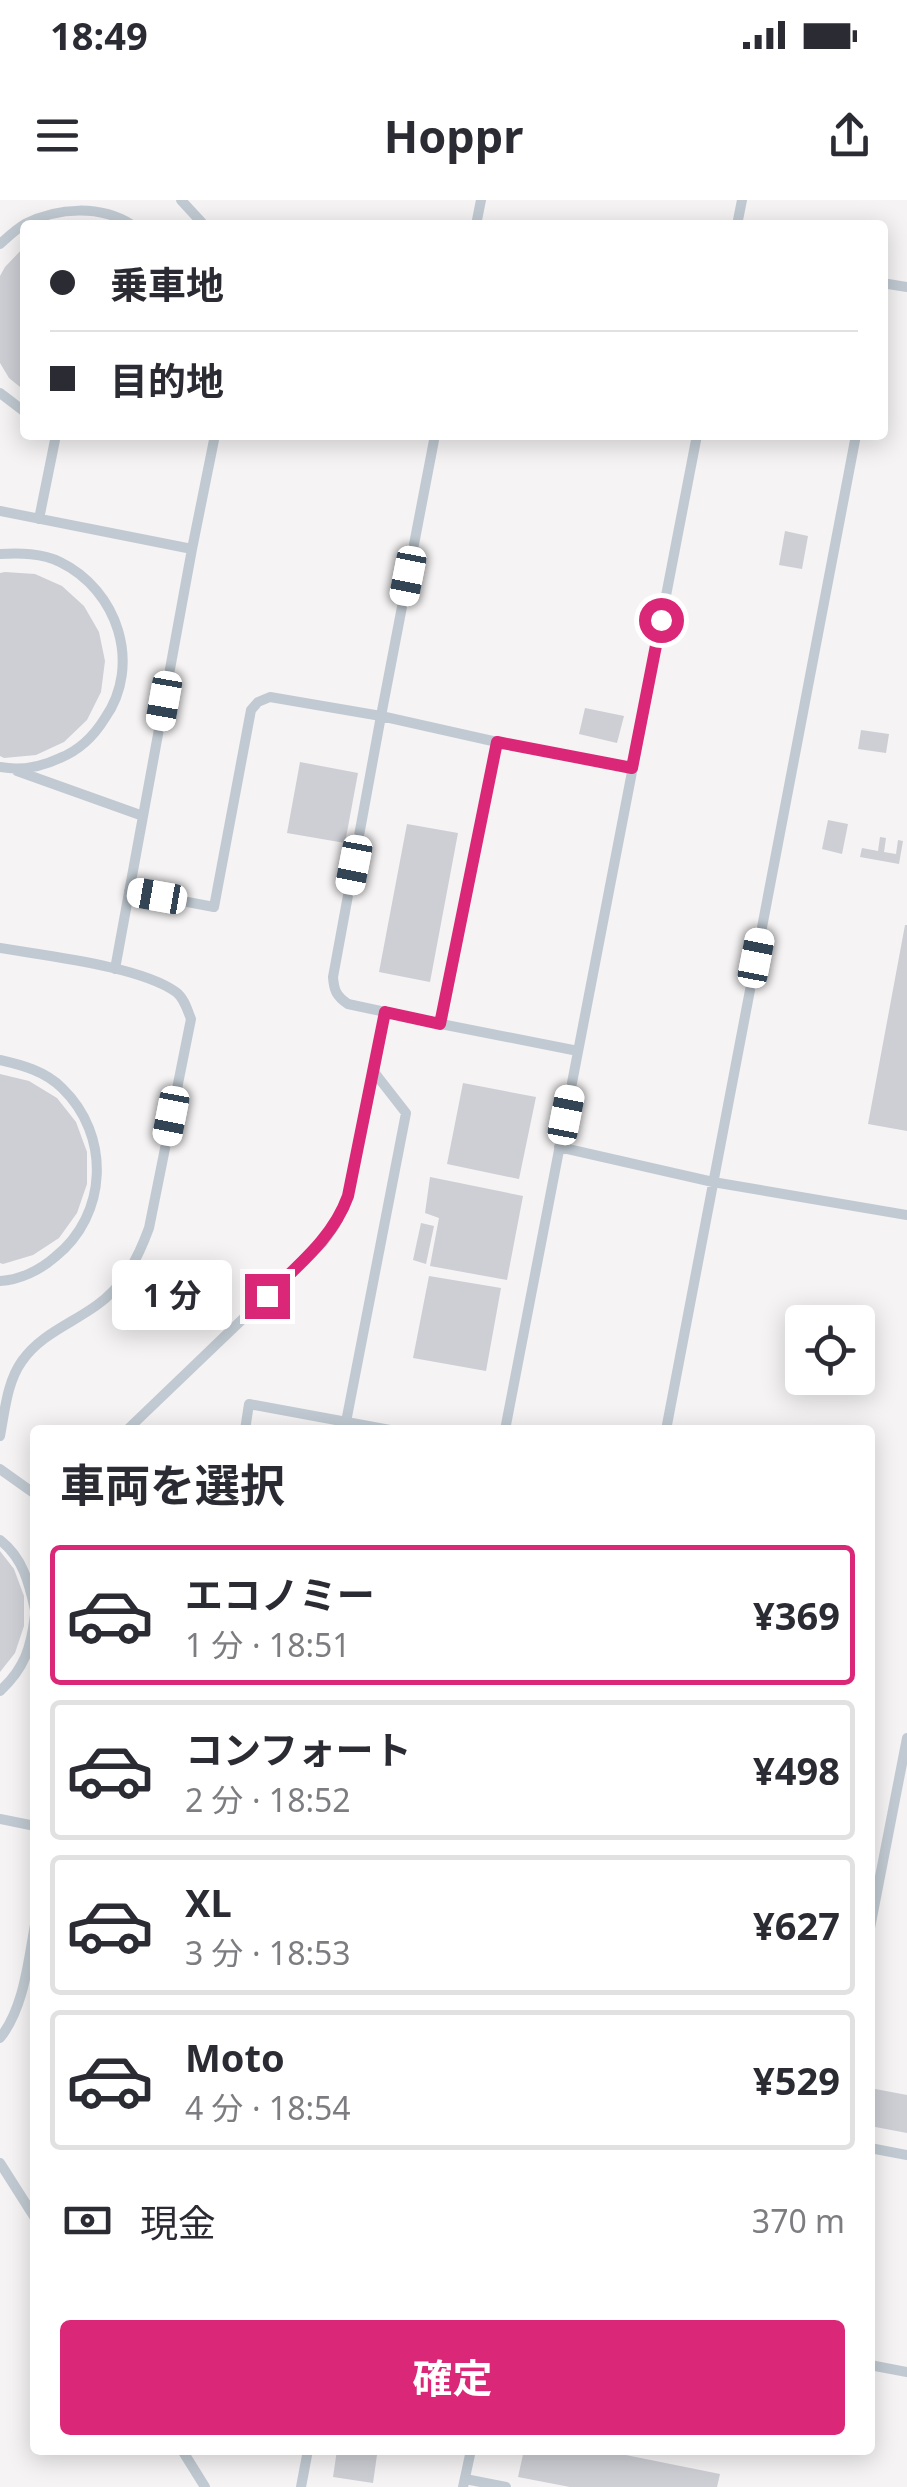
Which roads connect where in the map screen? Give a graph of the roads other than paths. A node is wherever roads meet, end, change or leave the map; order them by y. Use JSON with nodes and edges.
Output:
{"nodes":[{"id":1,"x":181,"y":200,"type":"edge"},
{"id":2,"x":34,"y":220,"type":"edge"},
{"id":3,"x":125,"y":220,"type":"edge"},
{"id":4,"x":199,"y":220,"type":"edge"},
{"id":5,"x":20,"y":227,"type":"edge"},
{"id":6,"x":0,"y":244,"type":"edge"},
{"id":7,"x":0,"y":393,"type":"edge"},
{"id":8,"x":20,"y":408,"type":"edge"},
{"id":9,"x":55,"y":440,"type":"edge"},
{"id":10,"x":214,"y":440,"type":"edge"},
{"id":11,"x":434,"y":440,"type":"edge"},
{"id":12,"x":695,"y":440,"type":"edge"},
{"id":13,"x":855,"y":440,"type":"edge"},
{"id":14,"x":0,"y":511,"type":"edge"},
{"id":15,"x":39,"y":519,"type":"junction"},
{"id":16,"x":192,"y":548,"type":"junction"},
{"id":17,"x":0,"y":554,"type":"edge"},
{"id":18,"x":381,"y":716,"type":"junction"},
{"id":19,"x":497,"y":742,"type":"junction"},
{"id":20,"x":6,"y":768,"type":"edge"},
{"id":21,"x":632,"y":768,"type":"junction"},
{"id":22,"x":143,"y":816,"type":"junction"},
{"id":23,"x":128,"y":891,"type":"junction"},
{"id":24,"x":0,"y":948,"type":"edge"},
{"id":25,"x":115,"y":969,"type":"junction"},
{"id":26,"x":385,"y":1012,"type":"junction"},
{"id":27,"x":440,"y":1024,"type":"junction"},
{"id":28,"x":578,"y":1051,"type":"junction"},
{"id":29,"x":0,"y":1060,"type":"edge"},
{"id":30,"x":374,"y":1072,"type":"junction"},
{"id":31,"x":560,"y":1147,"type":"junction"},
{"id":32,"x":713,"y":1182,"type":"junction"},
{"id":33,"x":907,"y":1215,"type":"edge"},
{"id":34,"x":0,"y":1281,"type":"edge"},
{"id":35,"x":346,"y":1422,"type":"junction"},
{"id":36,"x":132,"y":1425,"type":"edge"},
{"id":37,"x":245,"y":1425,"type":"edge"},
{"id":38,"x":354,"y":1425,"type":"edge"},
{"id":39,"x":506,"y":1425,"type":"edge"},
{"id":40,"x":667,"y":1425,"type":"edge"},
{"id":41,"x":0,"y":1436,"type":"edge"},
{"id":42,"x":0,"y":1468,"type":"edge"},
{"id":43,"x":30,"y":1490,"type":"edge"},
{"id":44,"x":0,"y":1540,"type":"edge"},
{"id":45,"x":30,"y":1588,"type":"edge"},
{"id":46,"x":30,"y":1647,"type":"edge"},
{"id":47,"x":0,"y":1691,"type":"edge"},
{"id":48,"x":907,"y":1738,"type":"edge"},
{"id":49,"x":0,"y":1818,"type":"edge"},
{"id":50,"x":30,"y":1825,"type":"edge"},
{"id":51,"x":875,"y":1902,"type":"edge"},
{"id":52,"x":30,"y":1953,"type":"edge"},
{"id":53,"x":0,"y":2038,"type":"edge"},
{"id":54,"x":875,"y":2149,"type":"edge"},
{"id":55,"x":907,"y":2155,"type":"edge"},
{"id":56,"x":0,"y":2163,"type":"edge"},
{"id":57,"x":30,"y":2210,"type":"edge"},
{"id":58,"x":875,"y":2366,"type":"edge"},
{"id":59,"x":907,"y":2372,"type":"edge"},
{"id":60,"x":185,"y":2455,"type":"edge"},
{"id":61,"x":307,"y":2455,"type":"edge"},
{"id":62,"x":469,"y":2455,"type":"edge"},
{"id":63,"x":464,"y":2483,"type":"edge"},
{"id":64,"x":205,"y":2487,"type":"edge"},
{"id":65,"x":301,"y":2487,"type":"edge"},
{"id":66,"x":506,"y":2487,"type":"edge"}],
"edges":[{"from":1,"to":4,"type":"lane"},
{"from":2,"to":3,"type":"lane"},
{"from":5,"to":6,"type":"lane"},
{"from":7,"to":8,"type":"lane"},
{"from":9,"to":15,"type":"lane"},
{"from":10,"to":16,"type":"lane"},
{"from":11,"to":18,"type":"lane"},
{"from":12,"to":21,"type":"lane"},
{"from":13,"to":32,"type":"lane"},
{"from":14,"to":15,"type":"lane"},
{"from":15,"to":16,"type":"lane"},
{"from":16,"to":22,"type":"lane"},
{"from":17,"to":20,"type":"lane"},
{"from":18,"to":19,"type":"lane"},
{"from":18,"to":23,"type":"lane"},
{"from":18,"to":26,"type":"lane"},
{"from":19,"to":21,"type":"lane"},
{"from":19,"to":27,"type":"lane"},
{"from":20,"to":22,"type":"lane"},
{"from":21,"to":28,"type":"lane"},
{"from":22,"to":23,"type":"lane"},
{"from":23,"to":25,"type":"lane"},
{"from":24,"to":25,"type":"lane"},
{"from":25,"to":41,"type":"lane"},
{"from":26,"to":27,"type":"lane"},
{"from":26,"to":30,"type":"lane"},
{"from":27,"to":28,"type":"lane"},
{"from":28,"to":31,"type":"lane"},
{"from":29,"to":34,"type":"lane"},
{"from":30,"to":35,"type":"lane"},
{"from":30,"to":36,"type":"lane"},
{"from":31,"to":32,"type":"lane"},
{"from":31,"to":39,"type":"lane"},
{"from":32,"to":33,"type":"lane"},
{"from":32,"to":40,"type":"lane"},
{"from":35,"to":37,"type":"lane"},
{"from":35,"to":38,"type":"lane"},
{"from":42,"to":43,"type":"lane"},
{"from":44,"to":45,"type":"lane"},
{"from":46,"to":47,"type":"lane"},
{"from":48,"to":51,"type":"lane"},
{"from":49,"to":50,"type":"lane"},
{"from":52,"to":53,"type":"lane"},
{"from":54,"to":55,"type":"lane"},
{"from":56,"to":57,"type":"lane"},
{"from":58,"to":59,"type":"lane"},
{"from":60,"to":64,"type":"lane"},
{"from":61,"to":65,"type":"lane"},
{"from":62,"to":63,"type":"lane"},
{"from":63,"to":66,"type":"lane"}]}
